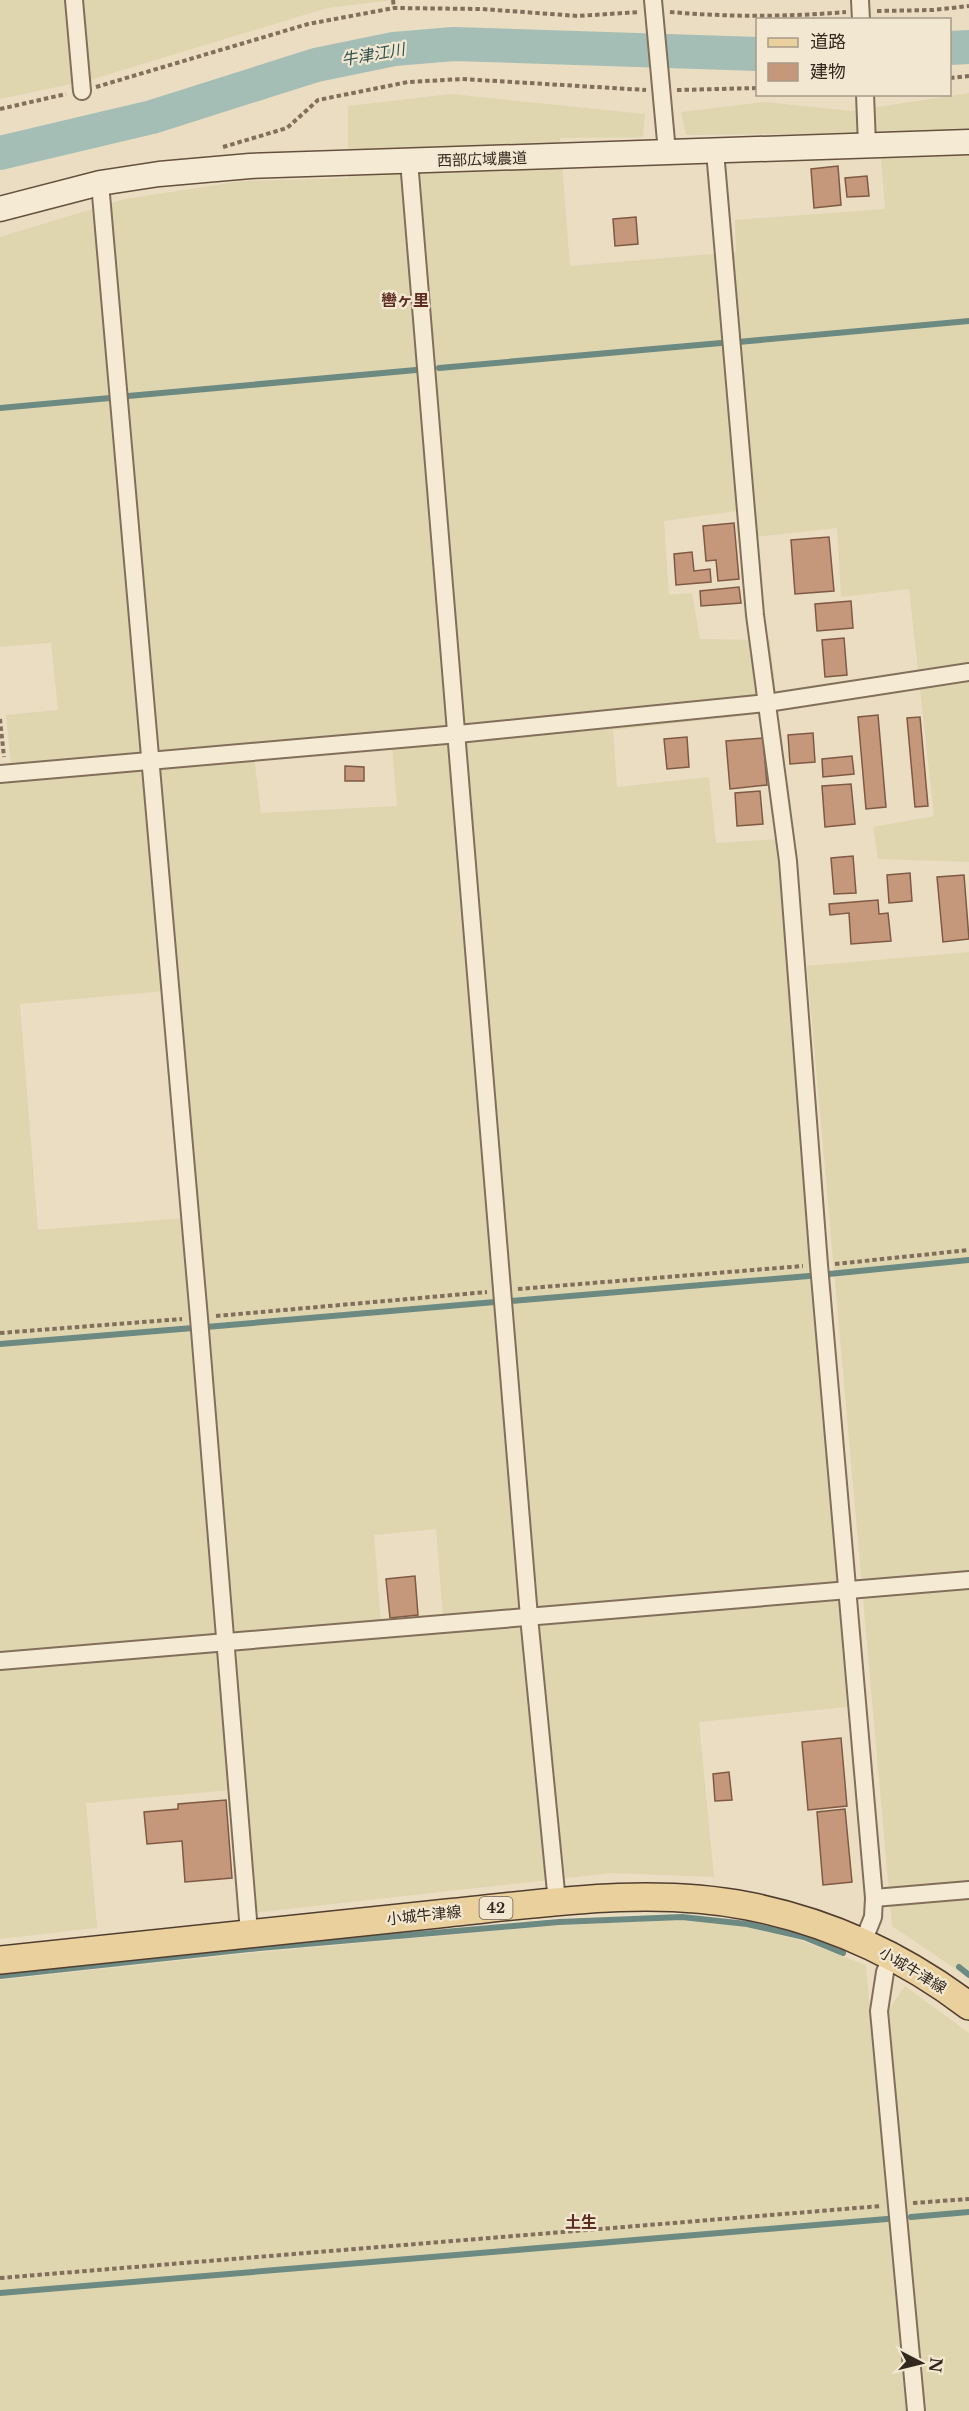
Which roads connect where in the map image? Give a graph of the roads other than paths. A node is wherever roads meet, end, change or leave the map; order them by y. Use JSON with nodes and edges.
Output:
{"nodes":[{"id":1,"x":74,"y":0,"type":"edge"},
{"id":2,"x":654,"y":5,"type":"edge"},
{"id":3,"x":82,"y":91,"type":"road end"},
{"id":4,"x":865,"y":96,"type":"edge"},
{"id":5,"x":969,"y":142,"type":"edge"},
{"id":6,"x":867,"y":145,"type":"junction"},
{"id":7,"x":715,"y":151,"type":"junction"},
{"id":8,"x":667,"y":152,"type":"junction"},
{"id":9,"x":409,"y":161,"type":"junction"},
{"id":10,"x":100,"y":183,"type":"junction"},
{"id":11,"x":0,"y":209,"type":"edge"},
{"id":12,"x":969,"y":672,"type":"edge"},
{"id":13,"x":767,"y":703,"type":"junction"},
{"id":14,"x":458,"y":734,"type":"junction"},
{"id":15,"x":152,"y":759,"type":"junction"},
{"id":16,"x":3,"y":773,"type":"edge"},
{"id":17,"x":969,"y":1580,"type":"edge"},
{"id":18,"x":847,"y":1591,"type":"junction"},
{"id":19,"x":529,"y":1617,"type":"junction"},
{"id":20,"x":224,"y":1642,"type":"junction"},
{"id":21,"x":0,"y":1661,"type":"edge"},
{"id":22,"x":969,"y":1890,"type":"edge"},
{"id":23,"x":874,"y":1898,"type":"junction"},
{"id":24,"x":557,"y":1902,"type":"junction"},
{"id":25,"x":249,"y":1932,"type":"junction"},
{"id":26,"x":863,"y":1942,"type":"junction"},
{"id":27,"x":892,"y":1955,"type":"junction"},
{"id":28,"x":0,"y":1960,"type":"edge"},
{"id":29,"x":969,"y":2006,"type":"edge"},
{"id":30,"x":916,"y":2411,"type":"edge"}],
"edges":[{"from":1,"to":3,"type":"street"},
{"from":2,"to":8,"type":"street"},
{"from":4,"to":6,"type":"street"},
{"from":5,"to":6,"type":"street","name":"西部広域農道"},
{"from":6,"to":7,"type":"street","name":"西部広域農道"},
{"from":7,"to":8,"type":"street","name":"西部広域農道"},
{"from":7,"to":13,"type":"street"},
{"from":8,"to":9,"type":"street","name":"西部広域農道"},
{"from":9,"to":10,"type":"street","name":"西部広域農道"},
{"from":9,"to":14,"type":"street"},
{"from":10,"to":11,"type":"street","name":"西部広域農道"},
{"from":10,"to":15,"type":"street"},
{"from":12,"to":13,"type":"street"},
{"from":13,"to":14,"type":"street"},
{"from":13,"to":18,"type":"street"},
{"from":14,"to":15,"type":"street"},
{"from":14,"to":19,"type":"street"},
{"from":15,"to":16,"type":"street"},
{"from":15,"to":20,"type":"street"},
{"from":17,"to":18,"type":"street"},
{"from":18,"to":19,"type":"street"},
{"from":18,"to":23,"type":"street"},
{"from":19,"to":20,"type":"street"},
{"from":19,"to":24,"type":"street"},
{"from":20,"to":21,"type":"street"},
{"from":20,"to":25,"type":"street"},
{"from":22,"to":23,"type":"street"},
{"from":23,"to":26,"type":"street"},
{"from":24,"to":25,"type":"main road","name":"小城牛津線","number":"42"},
{"from":24,"to":26,"type":"main road","name":"小城牛津線","number":"42"},
{"from":25,"to":28,"type":"main road","name":"小城牛津線","number":"42"},
{"from":26,"to":27,"type":"main road","name":"小城牛津線","number":"42"},
{"from":27,"to":29,"type":"main road","name":"小城牛津線","number":"42"},
{"from":27,"to":30,"type":"street"}]}
